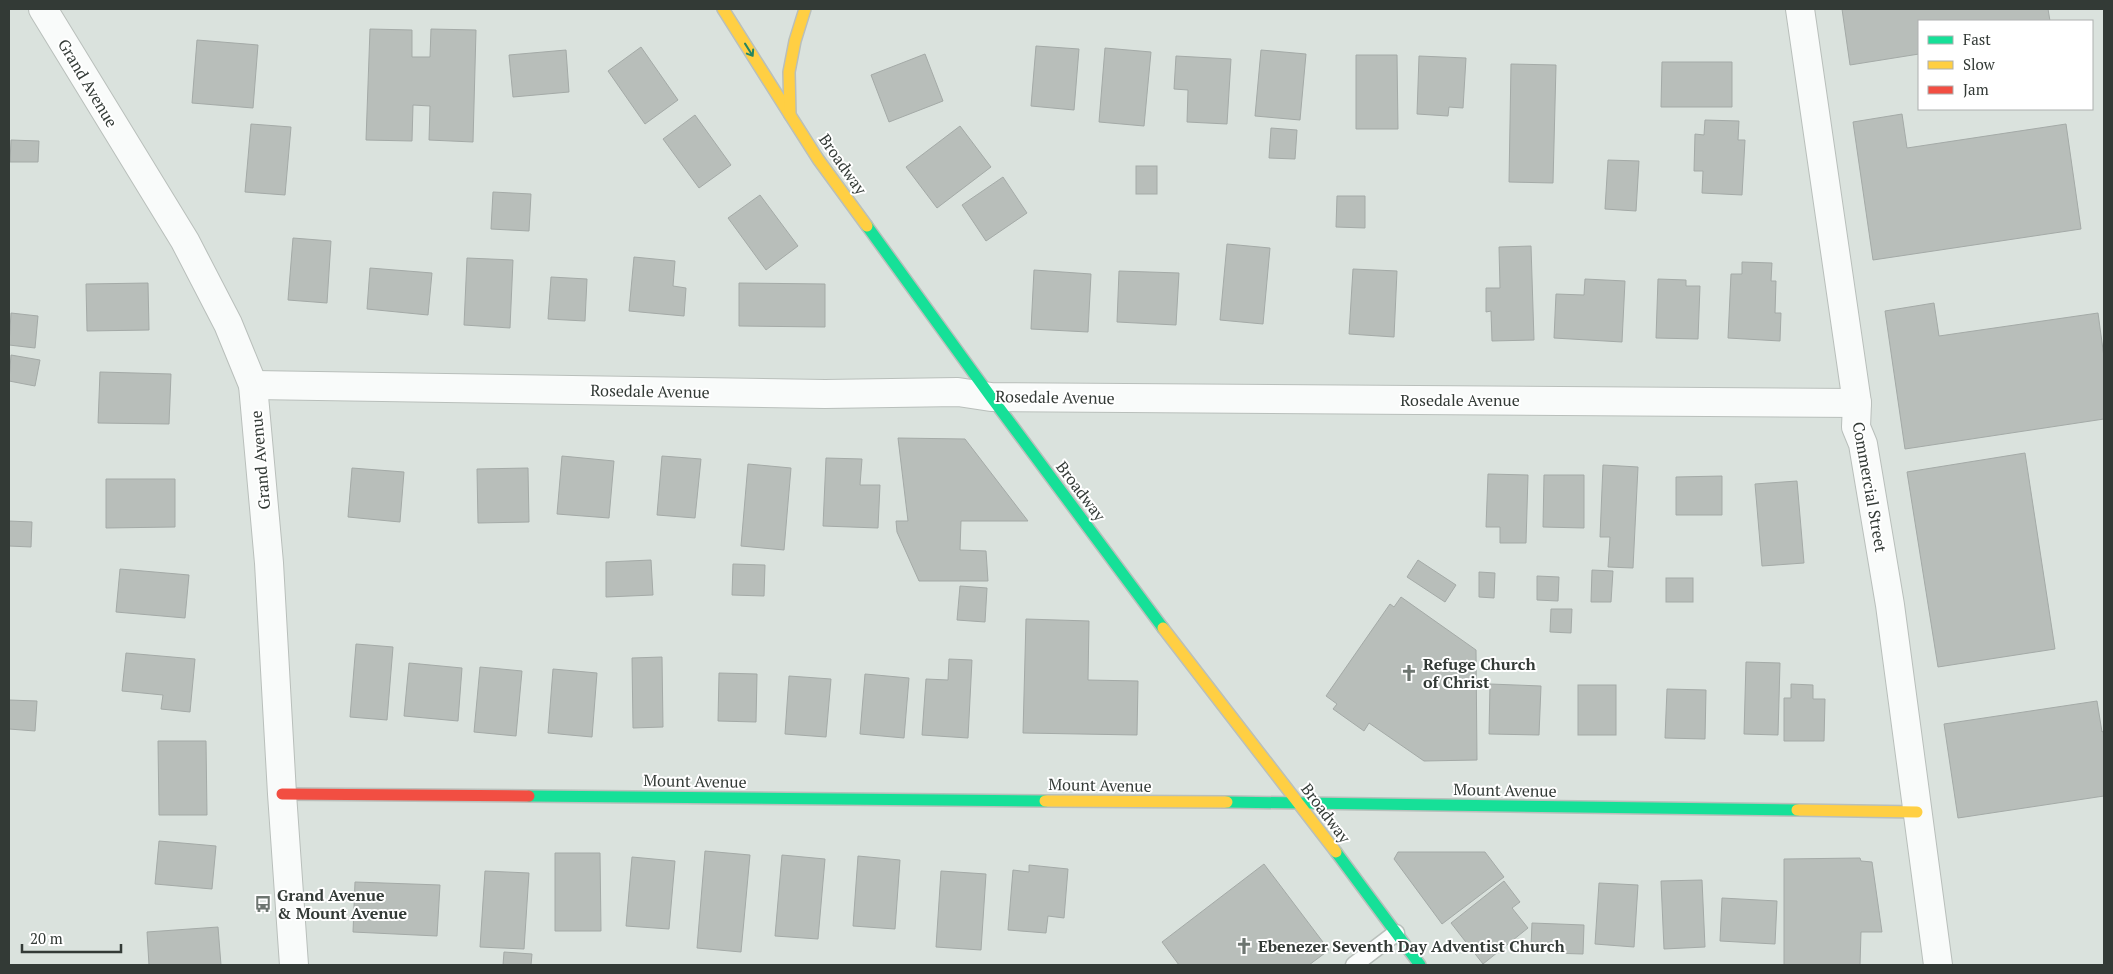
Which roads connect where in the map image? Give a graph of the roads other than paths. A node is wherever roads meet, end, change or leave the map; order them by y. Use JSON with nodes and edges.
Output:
{"nodes":[{"id":1,"x":43,"y":9,"type":"edge"},
{"id":2,"x":723,"y":9,"type":"edge"},
{"id":3,"x":804,"y":9,"type":"edge"},
{"id":4,"x":1800,"y":9,"type":"edge"},
{"id":5,"x":790,"y":115,"type":"junction"},
{"id":6,"x":253,"y":385,"type":"junction"},
{"id":7,"x":991,"y":397,"type":"junction"},
{"id":8,"x":1857,"y":403,"type":"junction"},
{"id":9,"x":282,"y":794,"type":"junction"},
{"id":10,"x":1300,"y":803,"type":"junction"},
{"id":11,"x":1917,"y":812,"type":"junction"},
{"id":12,"x":1396,"y":933,"type":"junction"},
{"id":13,"x":294,"y":965,"type":"edge"},
{"id":14,"x":1354,"y":965,"type":"edge"},
{"id":15,"x":1420,"y":965,"type":"edge"},
{"id":16,"x":1938,"y":965,"type":"edge"}],
"edges":[{"from":1,"to":6,"type":"street","name":"Grand Avenue"},
{"from":2,"to":5,"type":"street","name":"Broadway","one_way":true},
{"from":3,"to":5,"type":"street"},
{"from":4,"to":8,"type":"street","name":"Commercial Street"},
{"from":5,"to":7,"type":"street","name":"Broadway"},
{"from":6,"to":7,"type":"street","name":"Rosedale Avenue"},
{"from":6,"to":9,"type":"street","name":"Grand Avenue"},
{"from":7,"to":8,"type":"street","name":"Rosedale Avenue"},
{"from":7,"to":10,"type":"street","name":"Broadway"},
{"from":8,"to":11,"type":"street","name":"Commercial Street"},
{"from":9,"to":10,"type":"street","name":"Mount Avenue"},
{"from":9,"to":13,"type":"street","name":"Grand Avenue"},
{"from":10,"to":11,"type":"street","name":"Mount Avenue"},
{"from":10,"to":12,"type":"street","name":"Broadway"},
{"from":11,"to":16,"type":"street","name":"Commercial Street"},
{"from":12,"to":14,"type":"lane"},
{"from":12,"to":15,"type":"street","name":"Broadway"}]}
